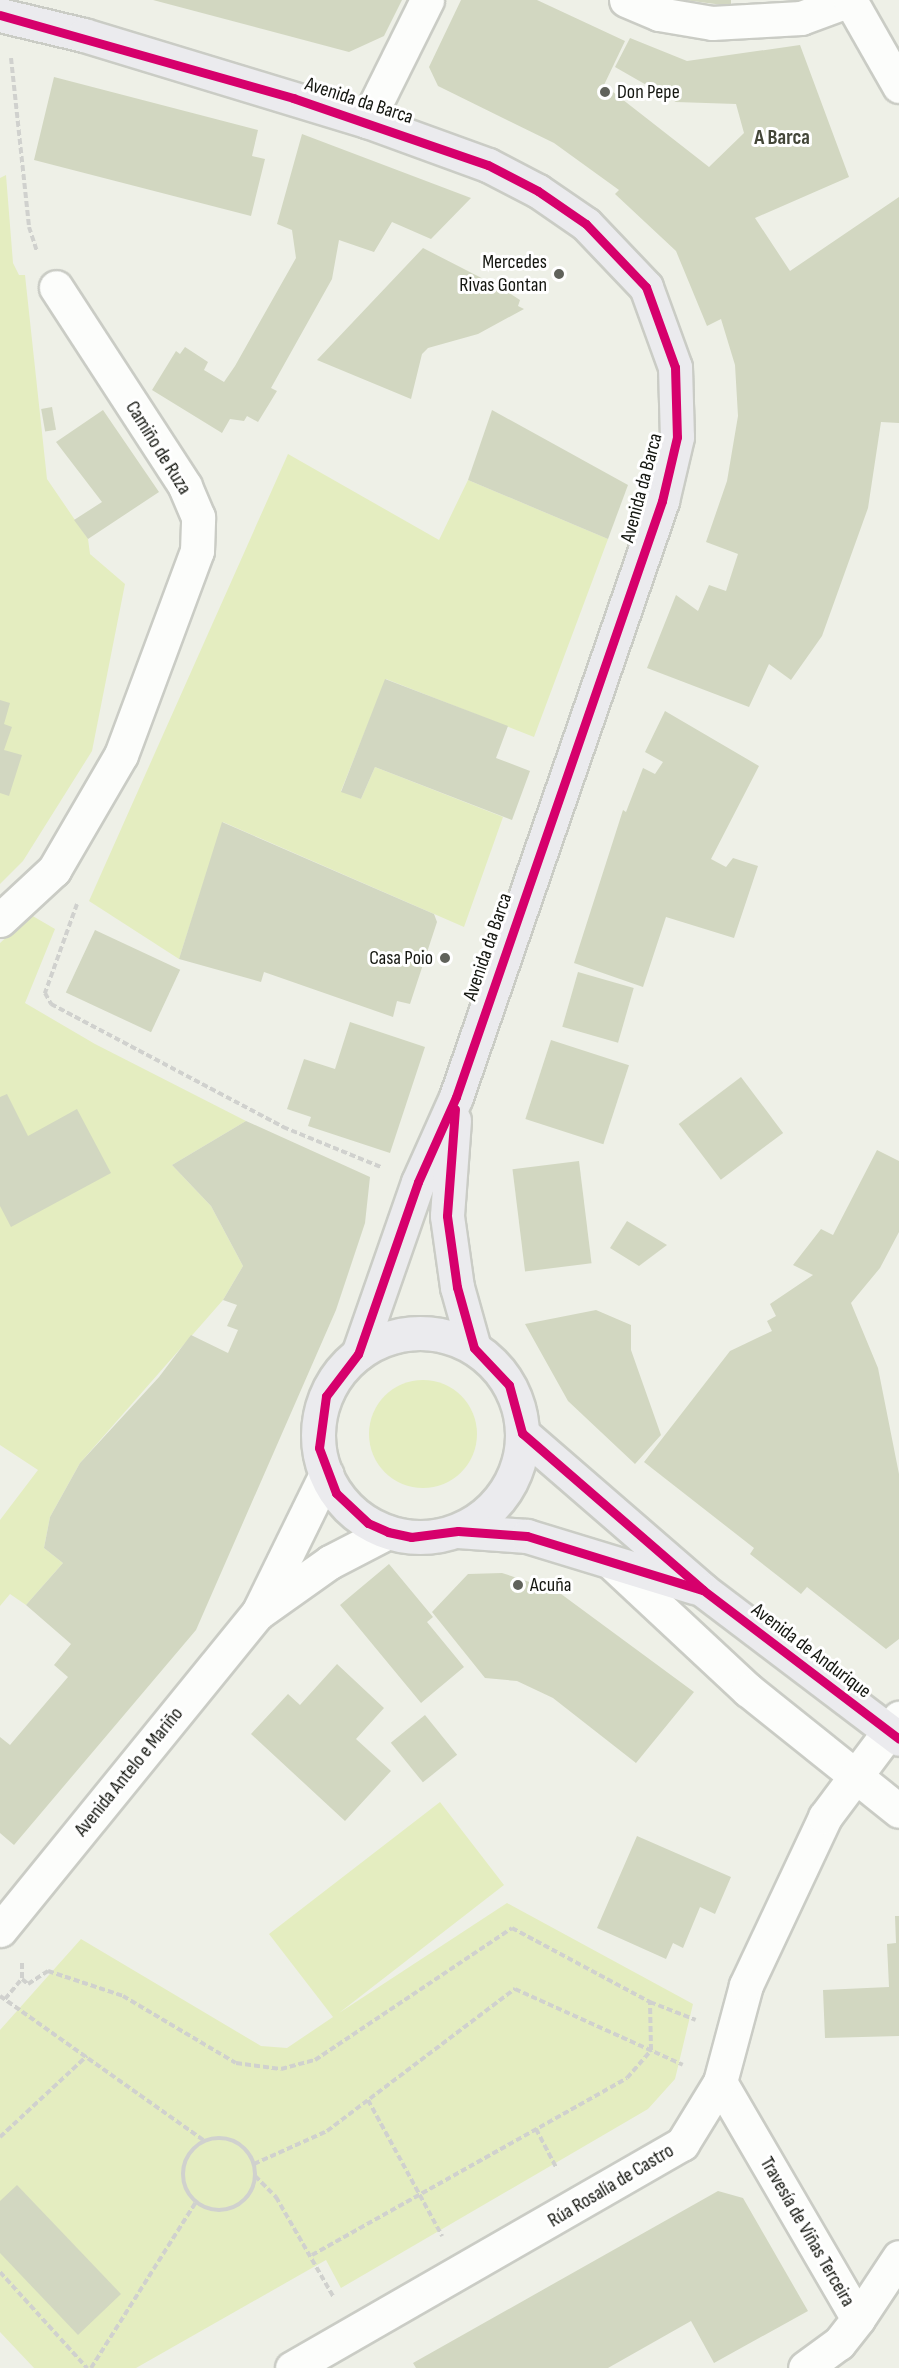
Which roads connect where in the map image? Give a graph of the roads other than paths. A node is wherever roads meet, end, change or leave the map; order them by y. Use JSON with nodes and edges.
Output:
{"nodes":[{"id":1,"x":427,"y":0,"type":"edge"},
{"id":2,"x":626,"y":0,"type":"edge"},
{"id":3,"x":850,"y":0,"type":"edge"},
{"id":4,"x":8,"y":17,"type":"edge"},
{"id":5,"x":899,"y":86,"type":"edge"},
{"id":6,"x":367,"y":121,"type":"junction"},
{"id":7,"x":56,"y":287,"type":"road end"},
{"id":8,"x":0,"y":920,"type":"edge"},
{"id":9,"x":456,"y":1097,"type":"junction"},
{"id":10,"x":474,"y":1348,"type":"junction"},
{"id":11,"x":358,"y":1354,"type":"junction"},
{"id":12,"x":522,"y":1433,"type":"junction"},
{"id":13,"x":326,"y":1474,"type":"junction"},
{"id":14,"x":458,"y":1531,"type":"junction"},
{"id":15,"x":388,"y":1532,"type":"junction"},
{"id":16,"x":615,"y":1566,"type":"junction"},
{"id":17,"x":702,"y":1590,"type":"junction"},
{"id":18,"x":258,"y":1613,"type":"junction"},
{"id":19,"x":895,"y":1729,"type":"edge"},
{"id":20,"x":854,"y":1779,"type":"junction"},
{"id":21,"x":899,"y":1811,"type":"edge"},
{"id":22,"x":0,"y":1930,"type":"edge"},
{"id":23,"x":720,"y":2082,"type":"junction"},
{"id":24,"x":899,"y":2257,"type":"edge"},
{"id":25,"x":858,"y":2319,"type":"junction"},
{"id":26,"x":292,"y":2368,"type":"edge"},
{"id":27,"x":805,"y":2368,"type":"edge"}],
"edges":[{"from":1,"to":6,"type":"street"},
{"from":2,"to":3,"type":"street"},
{"from":3,"to":5,"type":"street"},
{"from":4,"to":6,"type":"main road","name":"Avenida da Barca"},
{"from":6,"to":9,"type":"main road","name":"Avenida da Barca"},
{"from":7,"to":8,"type":"street","name":"Camiño de Ruza"},
{"from":9,"to":10,"type":"main road"},
{"from":9,"to":11,"type":"main road"},
{"from":10,"to":11,"type":"main road"},
{"from":10,"to":12,"type":"main road"},
{"from":11,"to":13,"type":"main road"},
{"from":12,"to":14,"type":"main road"},
{"from":12,"to":17,"type":"main road","name":"Avenida de Andurique"},
{"from":13,"to":15,"type":"main road"},
{"from":13,"to":18,"type":"street","name":"Avenida Antelo e Mariño"},
{"from":14,"to":15,"type":"main road"},
{"from":14,"to":16,"type":"main road"},
{"from":15,"to":18,"type":"street","name":"Avenida Antelo e Mariño"},
{"from":16,"to":17,"type":"main road"},
{"from":16,"to":20,"type":"street"},
{"from":17,"to":19,"type":"main road","name":"Avenida de Andurique"},
{"from":18,"to":22,"type":"street","name":"Avenida Antelo e Mariño"},
{"from":19,"to":20,"type":"street","name":"Rúa Rosalía de Castro"},
{"from":20,"to":21,"type":"street"},
{"from":20,"to":23,"type":"street","name":"Rúa Rosalía de Castro"},
{"from":23,"to":25,"type":"street","name":"Travesía de Viñas Terceira"},
{"from":23,"to":26,"type":"street","name":"Rúa Rosalía de Castro"},
{"from":24,"to":25,"type":"street"},
{"from":25,"to":27,"type":"street","name":"Travesía de Viñas Terceira"}]}
